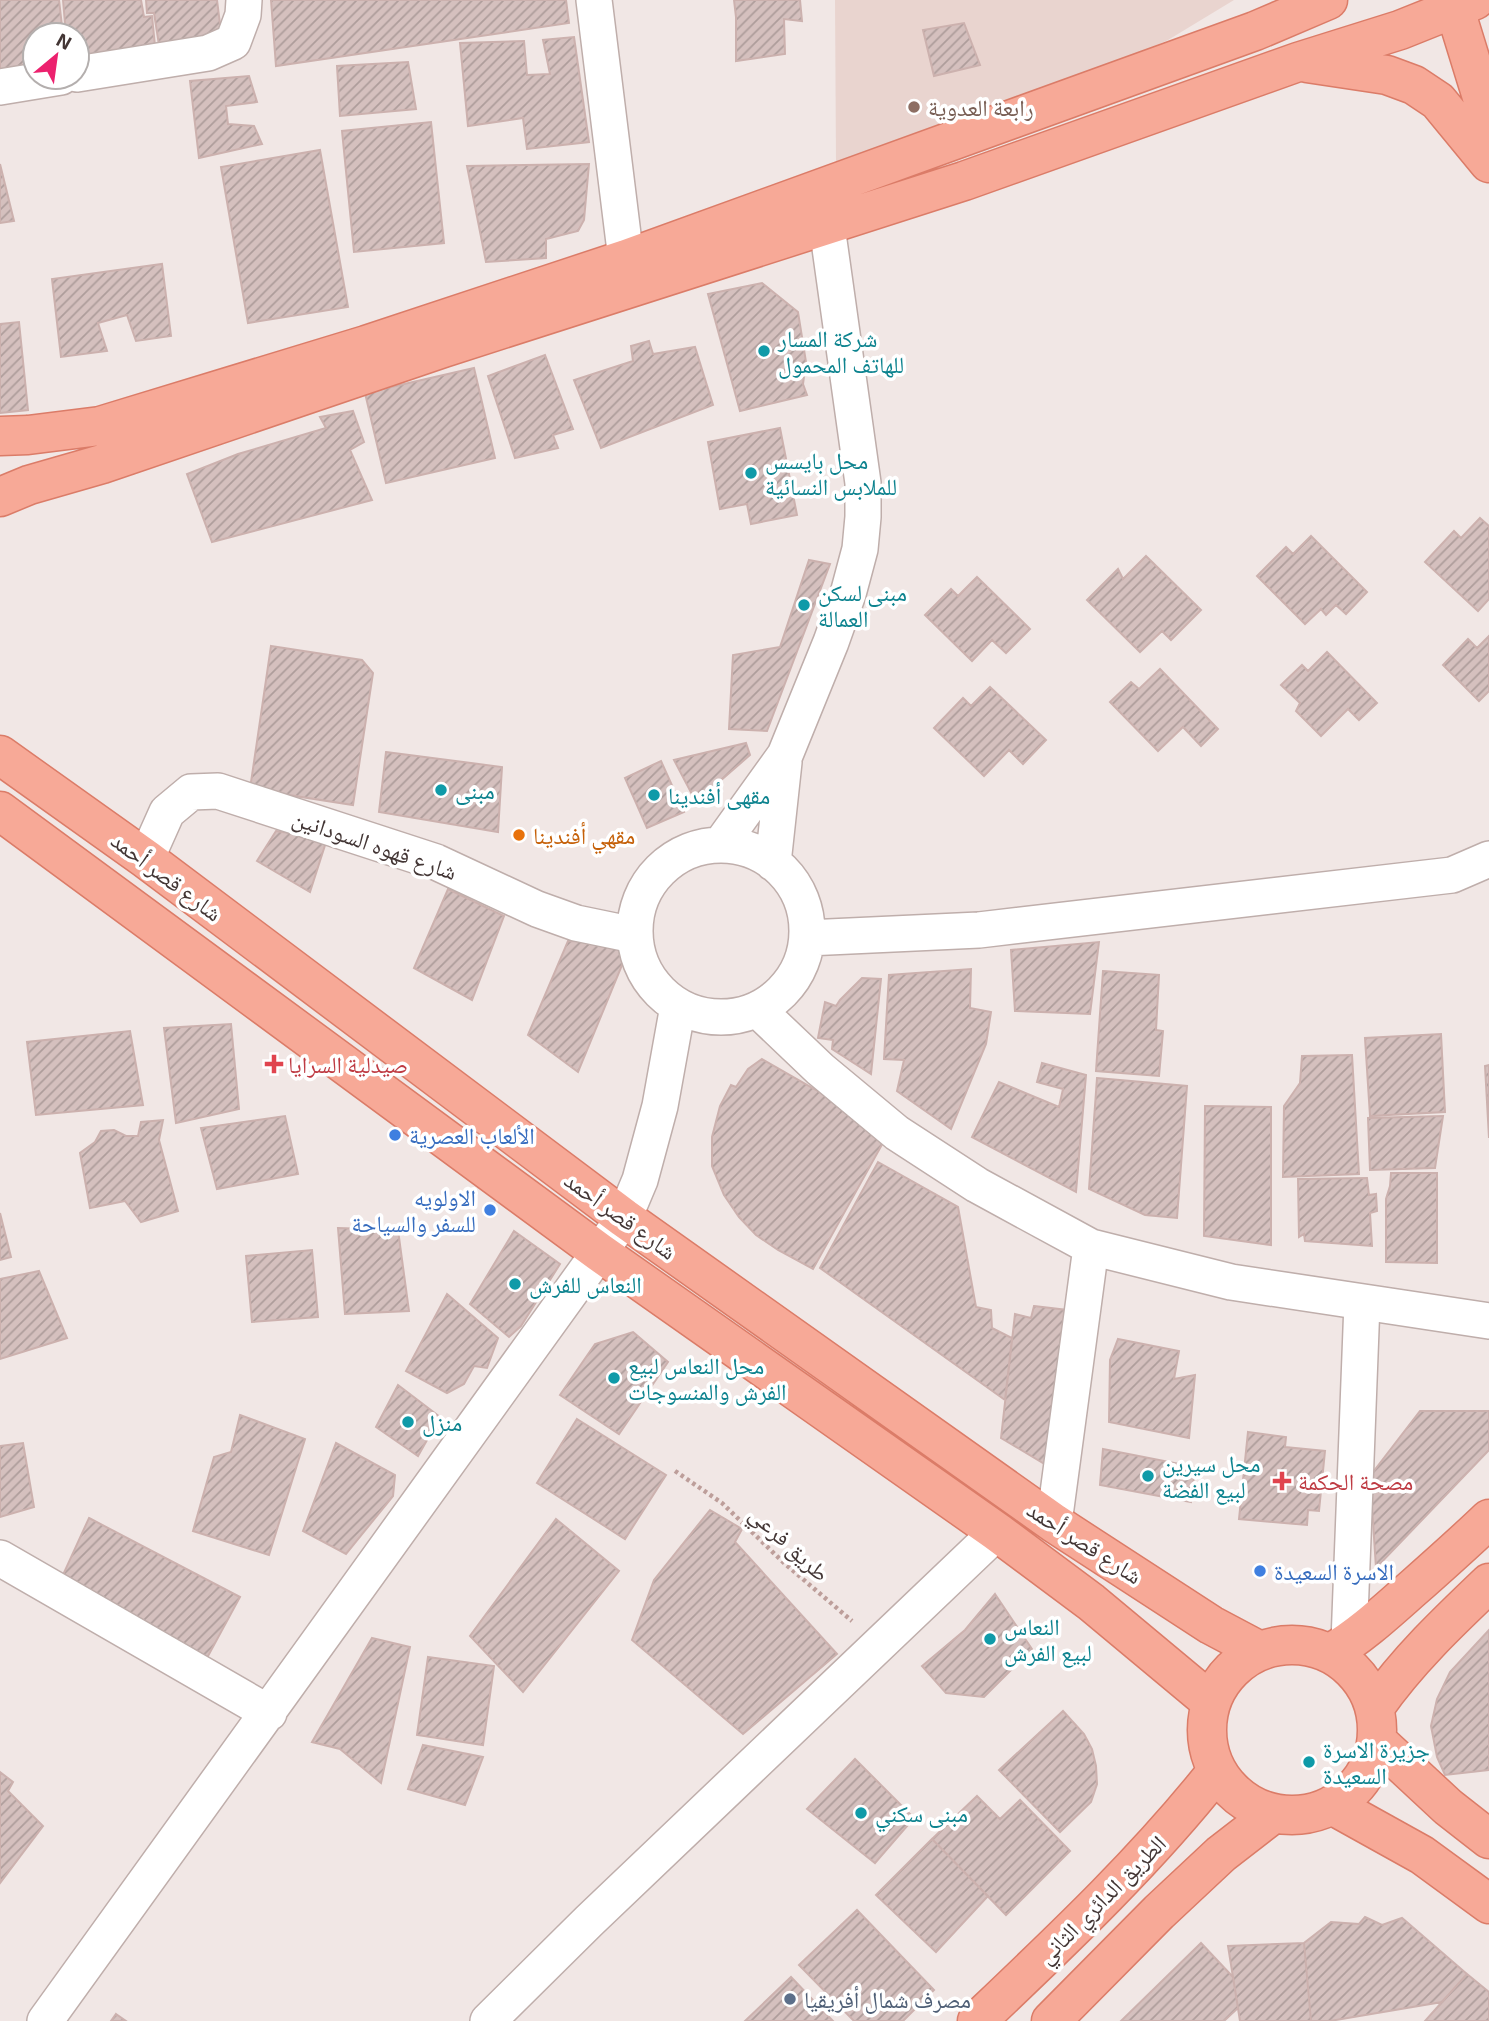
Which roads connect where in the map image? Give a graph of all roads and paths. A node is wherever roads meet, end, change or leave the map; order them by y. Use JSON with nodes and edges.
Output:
{"nodes":[{"id":1,"x":244,"y":0,"type":"edge"},
{"id":2,"x":594,"y":0,"type":"edge"},
{"id":3,"x":1301,"y":0,"type":"edge"},
{"id":4,"x":1328,"y":0,"type":"edge"},
{"id":5,"x":1461,"y":3,"type":"edge"},
{"id":6,"x":1255,"y":31,"type":"junction"},
{"id":7,"x":1298,"y":62,"type":"junction"},
{"id":8,"x":91,"y":72,"type":"edge"},
{"id":9,"x":21,"y":84,"type":"edge"},
{"id":10,"x":0,"y":87,"type":"edge"},
{"id":11,"x":1489,"y":120,"type":"edge"},
{"id":12,"x":1489,"y":163,"type":"edge"},
{"id":13,"x":824,"y":206,"type":"junction"},
{"id":14,"x":626,"y":259,"type":"junction"},
{"id":15,"x":0,"y":436,"type":"edge"},
{"id":16,"x":0,"y":497,"type":"edge"},
{"id":17,"x":0,"y":755,"type":"edge"},
{"id":18,"x":785,"y":755,"type":"junction"},
{"id":19,"x":0,"y":811,"type":"edge"},
{"id":20,"x":721,"y":844,"type":"junction"},
{"id":21,"x":146,"y":859,"type":"junction"},
{"id":22,"x":1489,"y":859,"type":"edge"},
{"id":23,"x":774,"y":863,"type":"junction"},
{"id":24,"x":634,"y":934,"type":"junction"},
{"id":25,"x":807,"y":938,"type":"junction"},
{"id":26,"x":678,"y":1006,"type":"junction"},
{"id":27,"x":758,"y":1010,"type":"junction"},
{"id":28,"x":624,"y":1218,"type":"junction"},
{"id":29,"x":1091,"y":1247,"type":"junction"},
{"id":30,"x":598,"y":1252,"type":"junction"},
{"id":31,"x":1362,"y":1303,"type":"junction"},
{"id":32,"x":1489,"y":1321,"type":"edge"},
{"id":33,"x":675,"y":1471,"type":"dead end"},
{"id":34,"x":1489,"y":1519,"type":"edge"},
{"id":35,"x":1054,"y":1523,"type":"junction"},
{"id":36,"x":997,"y":1532,"type":"junction"},
{"id":37,"x":0,"y":1558,"type":"edge"},
{"id":38,"x":1489,"y":1583,"type":"edge"},
{"id":39,"x":879,"y":1644,"type":"junction"},
{"id":40,"x":1340,"y":1648,"type":"junction"},
{"id":41,"x":1260,"y":1651,"type":"junction"},
{"id":42,"x":1211,"y":1702,"type":"junction"},
{"id":43,"x":269,"y":1713,"type":"junction"},
{"id":44,"x":1376,"y":1724,"type":"junction"},
{"id":45,"x":1217,"y":1771,"type":"junction"},
{"id":46,"x":1332,"y":1805,"type":"junction"},
{"id":47,"x":1274,"y":1813,"type":"junction"},
{"id":48,"x":1489,"y":1839,"type":"edge"},
{"id":49,"x":1489,"y":1903,"type":"edge"},
{"id":50,"x":45,"y":2021,"type":"edge"},
{"id":51,"x":488,"y":2021,"type":"edge"},
{"id":52,"x":977,"y":2021,"type":"edge"},
{"id":53,"x":1051,"y":2021,"type":"edge"}],
"edges":[{"from":1,"to":8,"type":"street"},
{"from":2,"to":14,"type":"street"},
{"from":3,"to":6,"type":"main road"},
{"from":4,"to":6,"type":"main road"},
{"from":5,"to":7,"type":"main road"},
{"from":5,"to":11,"type":"main road"},
{"from":6,"to":13,"type":"main road"},
{"from":7,"to":12,"type":"main road"},
{"from":7,"to":13,"type":"main road"},
{"from":9,"to":10,"type":"street"},
{"from":13,"to":14,"type":"main road"},
{"from":13,"to":16,"type":"main road"},
{"from":13,"to":18,"type":"street"},
{"from":14,"to":15,"type":"main road"},
{"from":17,"to":21,"type":"main road","name":"شارع قصر أحمد"},
{"from":18,"to":20,"type":"street"},
{"from":18,"to":23,"type":"street"},
{"from":19,"to":30,"type":"main road","name":"شارع قصر أحمد"},
{"from":20,"to":23,"type":"street"},
{"from":20,"to":24,"type":"street"},
{"from":21,"to":24,"type":"street","name":"شارع قهوه السودانين"},
{"from":21,"to":28,"type":"main road","name":"شارع قصر أحمد"},
{"from":22,"to":25,"type":"street"},
{"from":23,"to":25,"type":"street"},
{"from":24,"to":26,"type":"street"},
{"from":25,"to":27,"type":"street"},
{"from":26,"to":27,"type":"street"},
{"from":26,"to":28,"type":"street"},
{"from":27,"to":29,"type":"street"},
{"from":28,"to":30,"type":"street"},
{"from":28,"to":35,"type":"main road","name":"شارع قصر أحمد"},
{"from":29,"to":31,"type":"street"},
{"from":29,"to":35,"type":"street"},
{"from":30,"to":36,"type":"main road","name":"شارع قصر أحمد"},
{"from":30,"to":43,"type":"street"},
{"from":31,"to":32,"type":"street"},
{"from":31,"to":40,"type":"street"},
{"from":33,"to":39,"type":"path","name":"طريق فرعي"},
{"from":34,"to":40,"type":"main road"},
{"from":35,"to":41,"type":"main road","name":"شارع قصر أحمد"},
{"from":36,"to":39,"type":"street"},
{"from":36,"to":42,"type":"main road","name":"شارع قصر أحمد"},
{"from":37,"to":43,"type":"street"},
{"from":38,"to":44,"type":"main road"},
{"from":39,"to":51,"type":"street"},
{"from":40,"to":41,"type":"main road"},
{"from":40,"to":44,"type":"main road"},
{"from":41,"to":42,"type":"main road"},
{"from":42,"to":45,"type":"main road"},
{"from":43,"to":50,"type":"street"},
{"from":44,"to":46,"type":"main road"},
{"from":44,"to":48,"type":"main road"},
{"from":45,"to":47,"type":"main road"},
{"from":45,"to":52,"type":"main road","name":"الطريق الدائري الثاني"},
{"from":46,"to":47,"type":"main road"},
{"from":46,"to":49,"type":"main road"},
{"from":47,"to":53,"type":"main road"}]}
